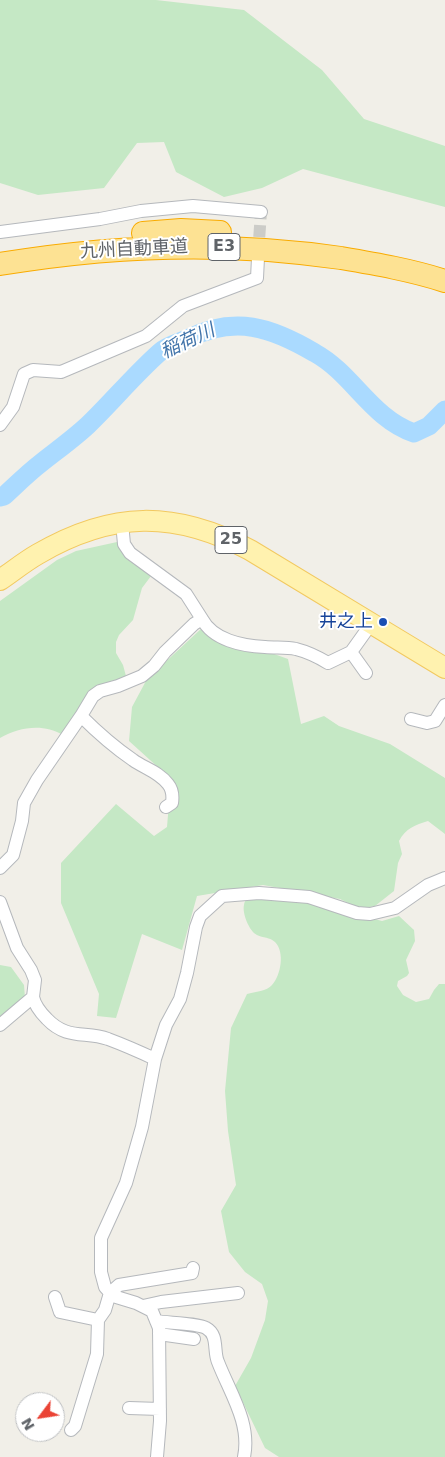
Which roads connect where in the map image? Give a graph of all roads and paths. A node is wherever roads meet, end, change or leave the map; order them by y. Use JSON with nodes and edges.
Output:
{"nodes":[{"id":1,"x":261,"y":212,"type":"dead end"},
{"id":2,"x":0,"y":232,"type":"edge"},
{"id":3,"x":0,"y":248,"type":"edge"},
{"id":4,"x":258,"y":258,"type":"tunnel mouth"},
{"id":5,"x":0,"y":264,"type":"edge"},
{"id":6,"x":445,"y":265,"type":"edge"},
{"id":7,"x":445,"y":280,"type":"edge"},
{"id":8,"x":0,"y":425,"type":"edge"},
{"id":9,"x":122,"y":523,"type":"junction"},
{"id":10,"x":0,"y":580,"type":"edge"},
{"id":11,"x":202,"y":618,"type":"junction"},
{"id":12,"x":371,"y":624,"type":"junction"},
{"id":13,"x":351,"y":652,"type":"junction"},
{"id":14,"x":445,"y":668,"type":"edge"},
{"id":15,"x":366,"y":673,"type":"dead end"},
{"id":16,"x":445,"y":705,"type":"edge"},
{"id":17,"x":81,"y":716,"type":"junction"},
{"id":18,"x":411,"y":719,"type":"dead end"},
{"id":19,"x":166,"y":807,"type":"dead end"},
{"id":20,"x":0,"y":868,"type":"edge"},
{"id":21,"x":445,"y":878,"type":"edge"},
{"id":22,"x":0,"y":902,"type":"edge"},
{"id":23,"x":33,"y":997,"type":"junction"},
{"id":24,"x":0,"y":1025,"type":"edge"},
{"id":25,"x":155,"y":1059,"type":"junction"},
{"id":26,"x":193,"y":1268,"type":"dead end"},
{"id":27,"x":110,"y":1293,"type":"junction"},
{"id":28,"x":238,"y":1293,"type":"dead end"},
{"id":29,"x":55,"y":1297,"type":"dead end"},
{"id":30,"x":143,"y":1306,"type":"junction"},
{"id":31,"x":98,"y":1320,"type":"junction"},
{"id":32,"x":158,"y":1328,"type":"junction"},
{"id":33,"x":194,"y":1339,"type":"dead end"},
{"id":34,"x":129,"y":1408,"type":"dead end"},
{"id":35,"x":160,"y":1409,"type":"junction"},
{"id":36,"x":71,"y":1430,"type":"dead end"},
{"id":37,"x":157,"y":1457,"type":"edge"},
{"id":38,"x":244,"y":1457,"type":"edge"}],
"edges":[{"from":1,"to":2,"type":"street"},
{"from":3,"to":6,"type":"highway","name":"九州自動車道","number":"E3"},
{"from":4,"to":8,"type":"street"},
{"from":5,"to":7,"type":"highway","name":"九州自動車道","number":"E3"},
{"from":9,"to":10,"type":"main road","number":"25"},
{"from":9,"to":11,"type":"street"},
{"from":9,"to":12,"type":"main road","number":"25"},
{"from":11,"to":13,"type":"street"},
{"from":11,"to":17,"type":"street"},
{"from":12,"to":13,"type":"street"},
{"from":12,"to":14,"type":"main road","number":"25"},
{"from":13,"to":15,"type":"street"},
{"from":16,"to":18,"type":"street"},
{"from":17,"to":19,"type":"street"},
{"from":17,"to":20,"type":"street"},
{"from":21,"to":25,"type":"street"},
{"from":22,"to":23,"type":"street"},
{"from":23,"to":24,"type":"street"},
{"from":23,"to":25,"type":"street"},
{"from":25,"to":27,"type":"street"},
{"from":26,"to":27,"type":"street"},
{"from":27,"to":30,"type":"street"},
{"from":27,"to":31,"type":"street"},
{"from":28,"to":30,"type":"street"},
{"from":29,"to":31,"type":"street"},
{"from":30,"to":32,"type":"street"},
{"from":31,"to":36,"type":"street"},
{"from":32,"to":33,"type":"street"},
{"from":32,"to":35,"type":"street"},
{"from":32,"to":38,"type":"street"},
{"from":34,"to":35,"type":"street"},
{"from":35,"to":37,"type":"street"}]}
